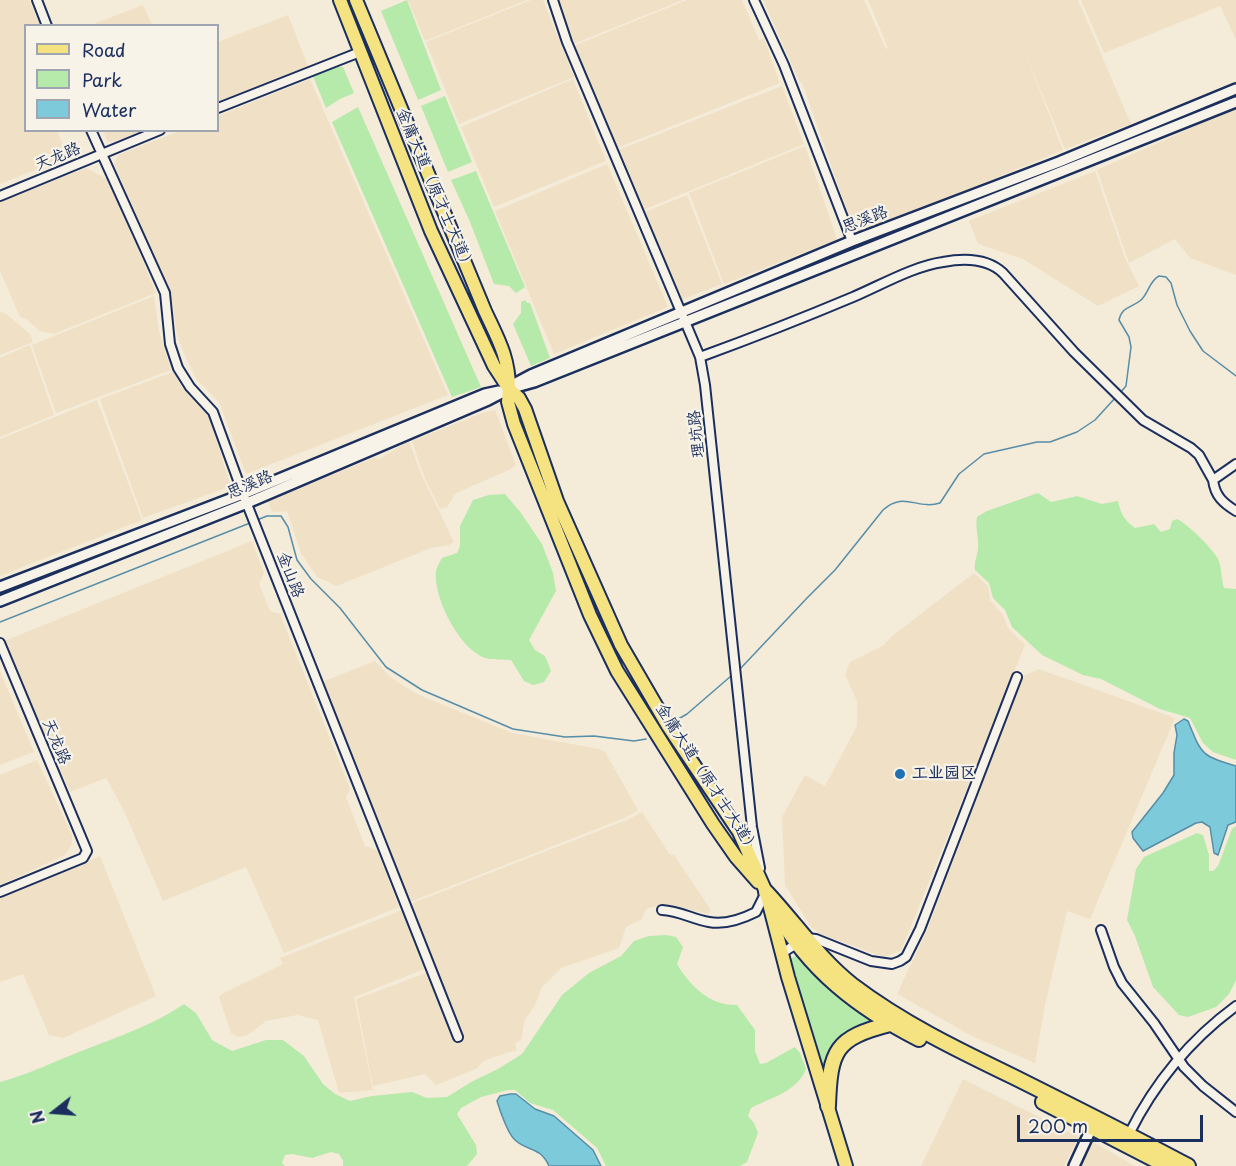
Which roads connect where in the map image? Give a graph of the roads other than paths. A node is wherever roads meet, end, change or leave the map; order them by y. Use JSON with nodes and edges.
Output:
{"nodes":[{"id":1,"x":37,"y":0,"type":"edge"},
{"id":2,"x":340,"y":0,"type":"edge"},
{"id":3,"x":356,"y":0,"type":"edge"},
{"id":4,"x":552,"y":0,"type":"edge"},
{"id":5,"x":753,"y":0,"type":"edge"},
{"id":6,"x":46,"y":24,"type":"edge"},
{"id":7,"x":360,"y":52,"type":"junction"},
{"id":8,"x":1236,"y":89,"type":"edge"},
{"id":9,"x":1236,"y":102,"type":"edge"},
{"id":10,"x":219,"y":108,"type":"edge"},
{"id":11,"x":92,"y":132,"type":"edge"},
{"id":12,"x":155,"y":132,"type":"edge"},
{"id":13,"x":101,"y":154,"type":"junction"},
{"id":14,"x":0,"y":196,"type":"edge"},
{"id":15,"x":852,"y":241,"type":"junction"},
{"id":16,"x":683,"y":318,"type":"junction"},
{"id":17,"x":700,"y":357,"type":"junction"},
{"id":18,"x":509,"y":389,"type":"junction"},
{"id":19,"x":1236,"y":464,"type":"edge"},
{"id":20,"x":1213,"y":480,"type":"junction"},
{"id":21,"x":245,"y":498,"type":"junction"},
{"id":22,"x":1236,"y":511,"type":"edge"},
{"id":23,"x":0,"y":587,"type":"edge"},
{"id":24,"x":0,"y":601,"type":"edge"},
{"id":25,"x":0,"y":643,"type":"edge"},
{"id":26,"x":1017,"y":677,"type":"dead end"},
{"id":27,"x":669,"y":728,"type":"junction"},
{"id":28,"x":657,"y":735,"type":"junction"},
{"id":29,"x":0,"y":892,"type":"edge"},
{"id":30,"x":766,"y":892,"type":"junction"},
{"id":31,"x":662,"y":910,"type":"dead end"},
{"id":32,"x":1101,"y":930,"type":"dead end"},
{"id":33,"x":801,"y":940,"type":"junction"},
{"id":34,"x":782,"y":953,"type":"junction"},
{"id":35,"x":1236,"y":1006,"type":"edge"},
{"id":36,"x":890,"y":1024,"type":"junction"},
{"id":37,"x":458,"y":1037,"type":"dead end"},
{"id":38,"x":1179,"y":1060,"type":"junction"},
{"id":39,"x":828,"y":1106,"type":"junction"},
{"id":40,"x":1236,"y":1112,"type":"edge"},
{"id":41,"x":1092,"y":1127,"type":"junction"},
{"id":42,"x":1129,"y":1134,"type":"junction"},
{"id":43,"x":846,"y":1166,"type":"edge"},
{"id":44,"x":1074,"y":1166,"type":"edge"},
{"id":45,"x":1167,"y":1166,"type":"edge"},
{"id":46,"x":1188,"y":1166,"type":"edge"}],
"edges":[{"from":1,"to":6,"type":"street"},
{"from":2,"to":7,"type":"main road","name":"金庸大道（原才士大道）"},
{"from":3,"to":18,"type":"main road","name":"金庸大道（原才士大道）"},
{"from":4,"to":16,"type":"street","name":"理坑路"},
{"from":5,"to":15,"type":"street"},
{"from":7,"to":10,"type":"street"},
{"from":7,"to":18,"type":"main road","name":"金庸大道（原才士大道）"},
{"from":8,"to":15,"type":"street","name":"思溪路"},
{"from":9,"to":16,"type":"street","name":"思溪路"},
{"from":11,"to":13,"type":"street","name":"金山路"},
{"from":12,"to":13,"type":"street","name":"天龙路"},
{"from":13,"to":14,"type":"street","name":"天龙路"},
{"from":13,"to":21,"type":"street","name":"金山路"},
{"from":15,"to":16,"type":"street","name":"思溪路"},
{"from":16,"to":17,"type":"street","name":"理坑路"},
{"from":16,"to":18,"type":"street","name":"思溪路"},
{"from":17,"to":20,"type":"street"},
{"from":17,"to":30,"type":"street","name":"理坑路"},
{"from":18,"to":21,"type":"street","name":"思溪路"},
{"from":18,"to":27,"type":"main road","name":"金庸大道（原才士大道）"},
{"from":18,"to":28,"type":"main road","name":"金庸大道（原才士大道）"},
{"from":19,"to":20,"type":"street"},
{"from":20,"to":22,"type":"street"},
{"from":21,"to":23,"type":"street","name":"思溪路"},
{"from":21,"to":24,"type":"street","name":"思溪路"},
{"from":21,"to":37,"type":"street","name":"金山路"},
{"from":25,"to":29,"type":"street","name":"天龙路"},
{"from":26,"to":33,"type":"street"},
{"from":27,"to":28,"type":"main road"},
{"from":27,"to":30,"type":"main road","name":"金庸大道（原才士大道）"},
{"from":28,"to":30,"type":"main road","name":"金庸大道（原才士大道）"},
{"from":30,"to":31,"type":"street"},
{"from":30,"to":33,"type":"highway"},
{"from":30,"to":34,"type":"main road"},
{"from":32,"to":38,"type":"street"},
{"from":33,"to":34,"type":"street"},
{"from":33,"to":36,"type":"highway"},
{"from":33,"to":42,"type":"highway"},
{"from":34,"to":39,"type":"main road"},
{"from":35,"to":38,"type":"street"},
{"from":36,"to":39,"type":"highway"},
{"from":36,"to":41,"type":"highway"},
{"from":38,"to":40,"type":"street"},
{"from":38,"to":42,"type":"street"},
{"from":39,"to":43,"type":"main road"},
{"from":41,"to":44,"type":"street"},
{"from":41,"to":45,"type":"highway"},
{"from":42,"to":46,"type":"highway"}]}
